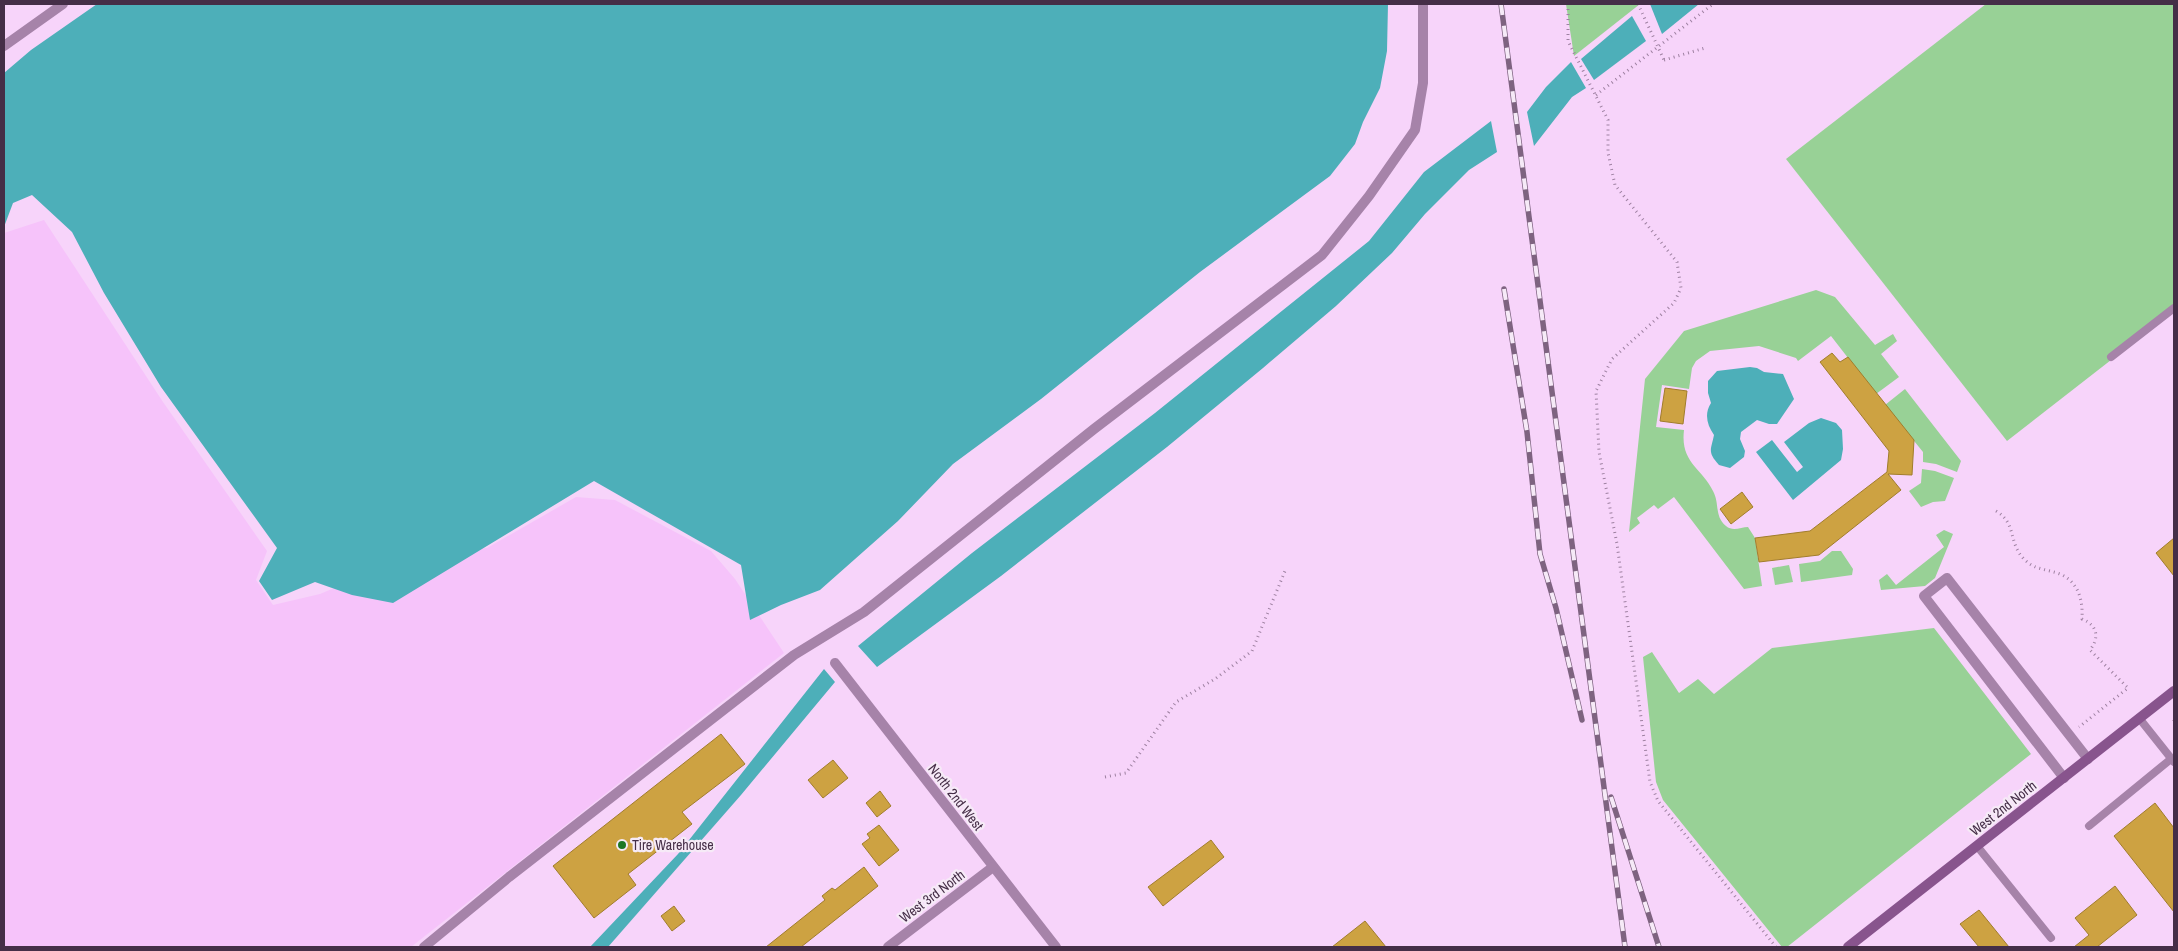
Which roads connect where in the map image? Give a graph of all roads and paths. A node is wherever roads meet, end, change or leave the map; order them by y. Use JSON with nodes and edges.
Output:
{"nodes":[{"id":1,"x":63,"y":4,"type":"edge"},
{"id":2,"x":1423,"y":4,"type":"edge"},
{"id":3,"x":1568,"y":4,"type":"edge"},
{"id":4,"x":1638,"y":4,"type":"edge"},
{"id":5,"x":1713,"y":4,"type":"edge"},
{"id":6,"x":4,"y":46,"type":"edge"},
{"id":7,"x":1658,"y":46,"type":"junction"},
{"id":8,"x":1705,"y":48,"type":"dead end"},
{"id":9,"x":1596,"y":94,"type":"junction"},
{"id":10,"x":2174,"y":308,"type":"edge"},
{"id":11,"x":2111,"y":356,"type":"dead end"},
{"id":12,"x":1996,"y":511,"type":"dead end"},
{"id":13,"x":1285,"y":571,"type":"dead end"},
{"id":14,"x":835,"y":663,"type":"dead end"},
{"id":15,"x":2174,"y":691,"type":"edge"},
{"id":16,"x":2139,"y":718,"type":"junction"},
{"id":17,"x":2079,"y":728,"type":"dead end"},
{"id":18,"x":2088,"y":759,"type":"junction"},
{"id":19,"x":2173,"y":761,"type":"edge"},
{"id":20,"x":1106,"y":777,"type":"dead end"},
{"id":21,"x":2064,"y":778,"type":"junction"},
{"id":22,"x":2089,"y":826,"type":"dead end"},
{"id":23,"x":1977,"y":846,"type":"junction"},
{"id":24,"x":993,"y":867,"type":"junction"},
{"id":25,"x":2051,"y":938,"type":"dead end"},
{"id":26,"x":424,"y":947,"type":"edge"},
{"id":27,"x":888,"y":947,"type":"edge"},
{"id":28,"x":1056,"y":947,"type":"edge"},
{"id":29,"x":1776,"y":947,"type":"edge"},
{"id":30,"x":1848,"y":947,"type":"edge"}],
"edges":[{"from":1,"to":6,"type":"street"},
{"from":2,"to":26,"type":"street"},
{"from":3,"to":9,"type":"path"},
{"from":4,"to":7,"type":"path","bridge":true},
{"from":5,"to":7,"type":"path"},
{"from":7,"to":8,"type":"path","bridge":true},
{"from":7,"to":9,"type":"path"},
{"from":9,"to":29,"type":"path"},
{"from":10,"to":11,"type":"lane"},
{"from":12,"to":17,"type":"path"},
{"from":13,"to":20,"type":"path"},
{"from":14,"to":24,"type":"street","name":"North 2nd West"},
{"from":15,"to":16,"type":"street","name":"West 2nd North"},
{"from":16,"to":18,"type":"street","name":"West 2nd North"},
{"from":16,"to":19,"type":"lane"},
{"from":18,"to":21,"type":"street","name":"West 2nd North"},
{"from":18,"to":21,"type":"street"},
{"from":19,"to":22,"type":"lane"},
{"from":21,"to":23,"type":"street","name":"West 2nd North"},
{"from":23,"to":25,"type":"lane"},
{"from":23,"to":30,"type":"street","name":"West 2nd North"},
{"from":24,"to":27,"type":"street","name":"West 3rd North"},
{"from":24,"to":28,"type":"street","name":"North 2nd West"}]}
